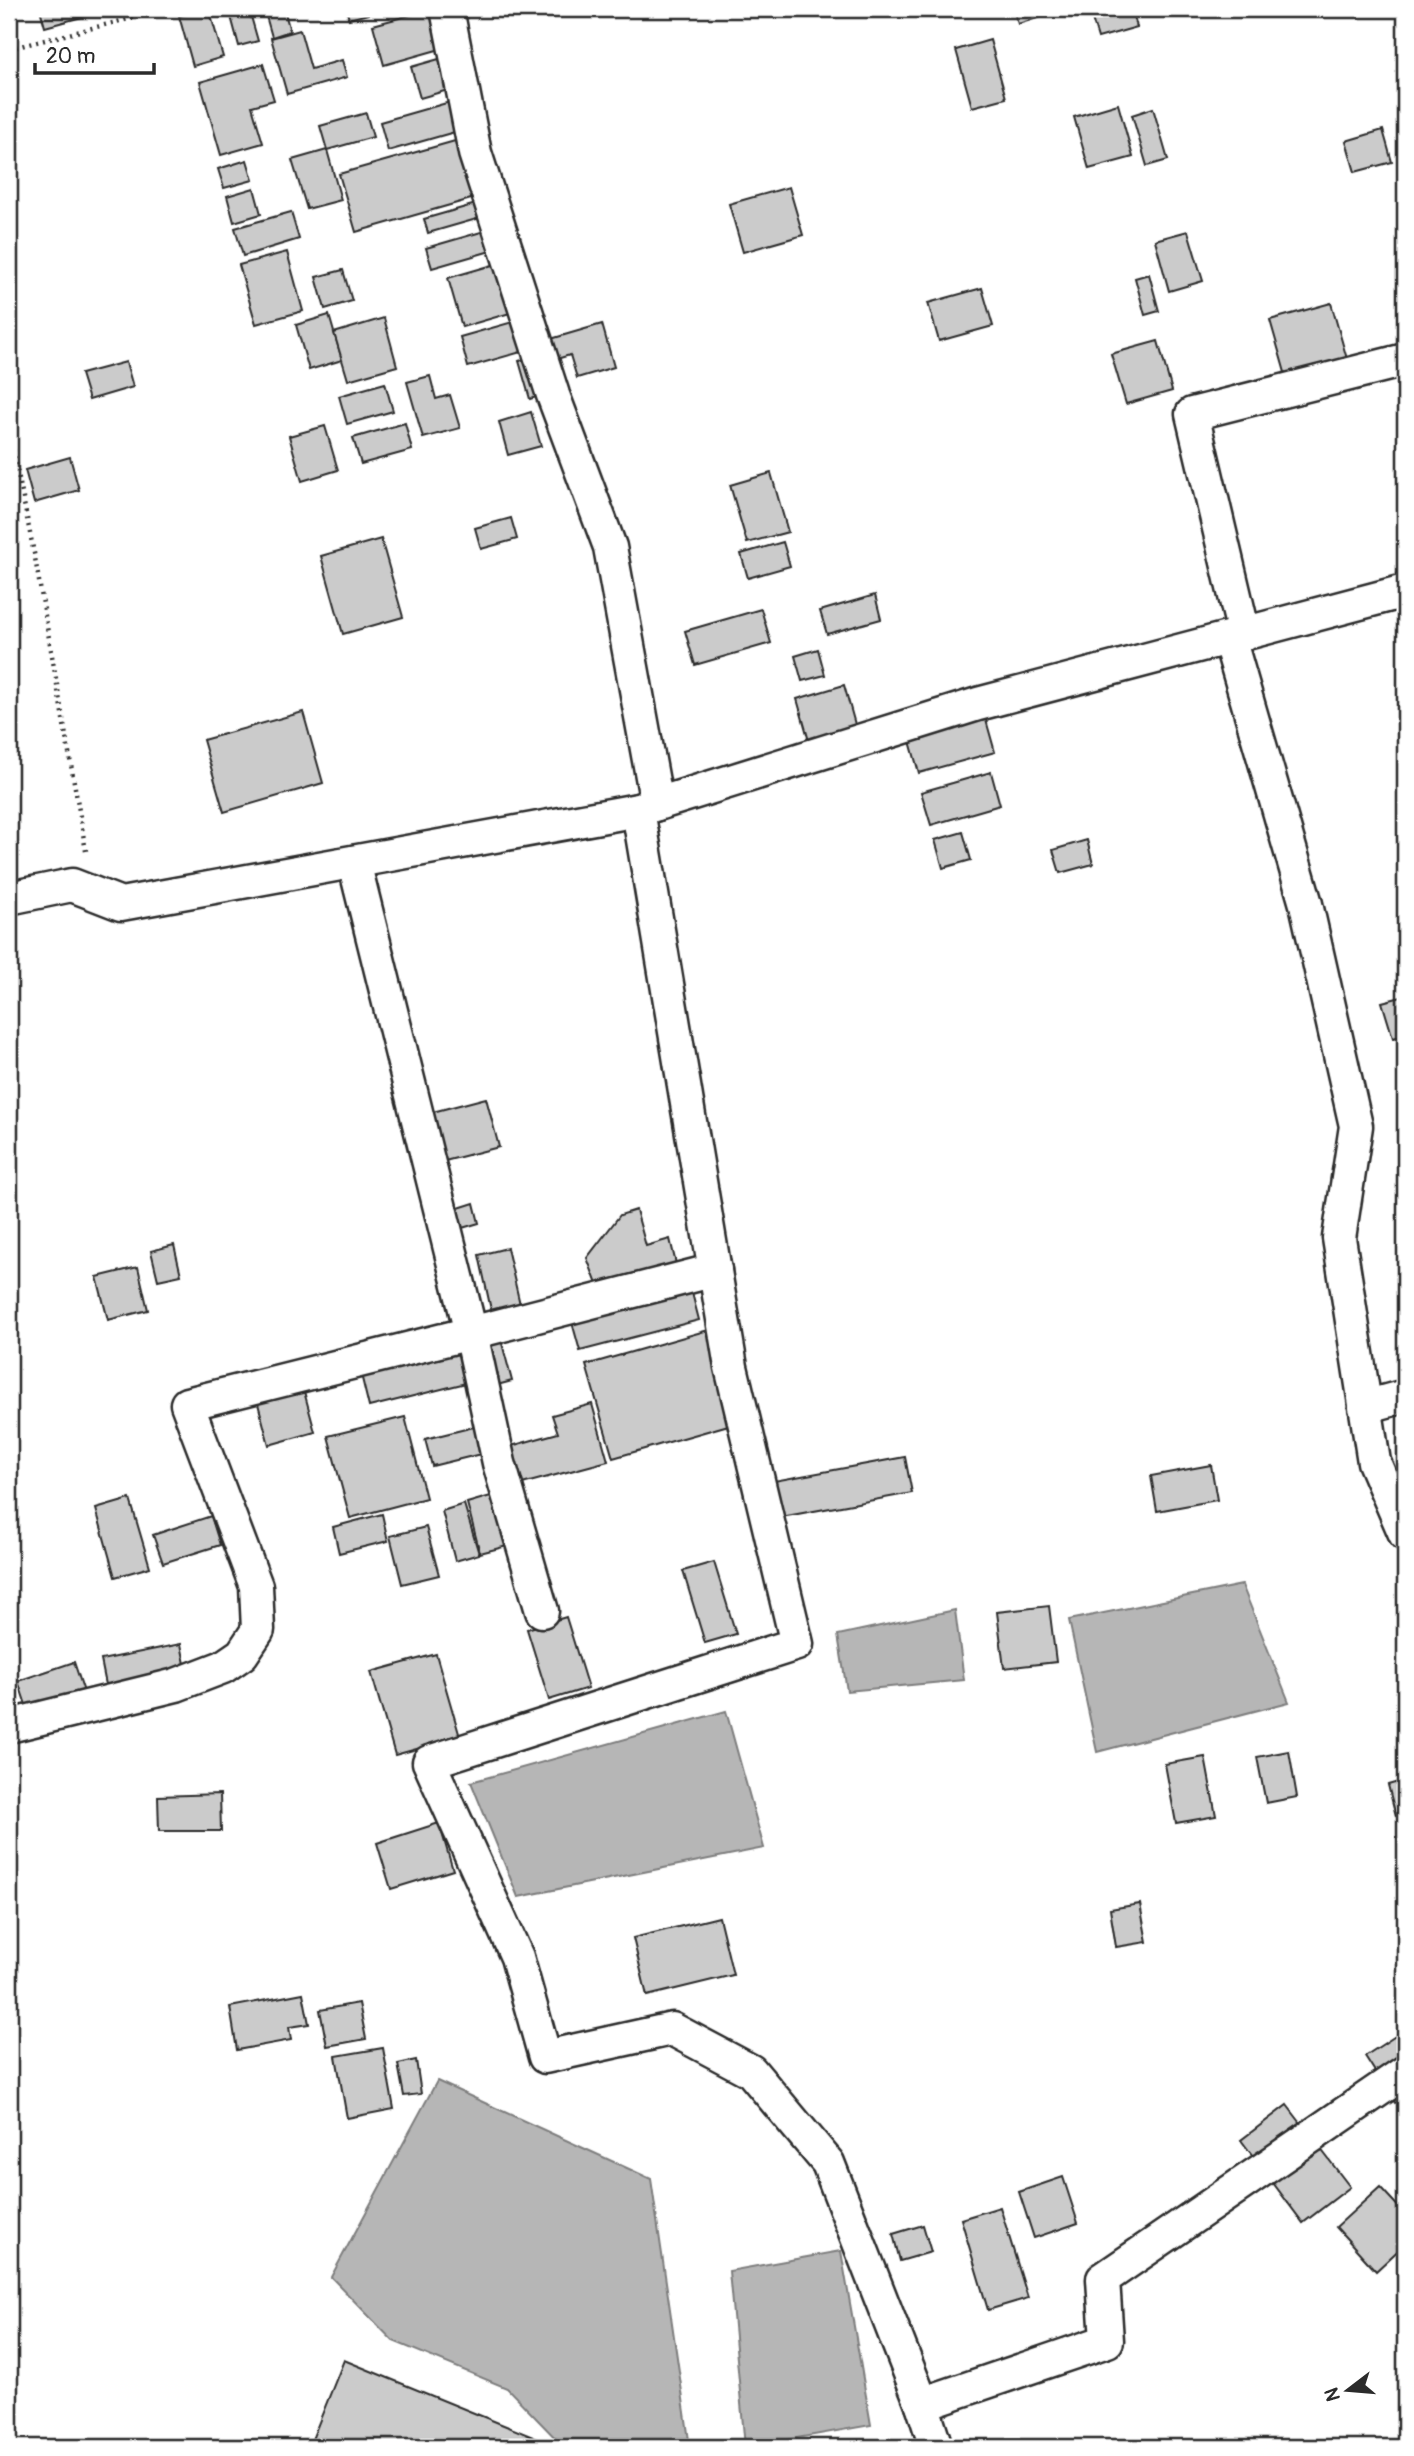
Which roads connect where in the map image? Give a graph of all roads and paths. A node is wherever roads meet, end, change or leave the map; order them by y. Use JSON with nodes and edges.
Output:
{"nodes":[{"id":1,"x":168,"y":9,"type":"edge"},
{"id":2,"x":447,"y":9,"type":"edge"},
{"id":3,"x":9,"y":49,"type":"edge"},
{"id":4,"x":1405,"y":360,"type":"edge"},
{"id":5,"x":9,"y":429,"type":"edge"},
{"id":6,"x":1405,"y":591,"type":"edge"},
{"id":7,"x":1236,"y":636,"type":"junction"},
{"id":8,"x":648,"y":807,"type":"junction"},
{"id":9,"x":354,"y":862,"type":"junction"},
{"id":10,"x":93,"y":893,"type":"junction"},
{"id":11,"x":9,"y":898,"type":"edge"},
{"id":12,"x":715,"y":1270,"type":"junction"},
{"id":13,"x":471,"y":1333,"type":"junction"},
{"id":14,"x":1405,"y":1396,"type":"edge"},
{"id":15,"x":1365,"y":1408,"type":"junction"},
{"id":16,"x":1405,"y":1534,"type":"edge"},
{"id":17,"x":542,"y":1611,"type":"dead end"},
{"id":18,"x":9,"y":1726,"type":"edge"},
{"id":19,"x":1405,"y":2072,"type":"edge"},
{"id":20,"x":922,"y":2404,"type":"junction"},
{"id":21,"x":936,"y":2447,"type":"edge"}],
"edges":[{"from":1,"to":3,"type":"path"},
{"from":2,"to":8,"type":"street"},
{"from":4,"to":7,"type":"street"},
{"from":5,"to":10,"type":"path"},
{"from":6,"to":7,"type":"street"},
{"from":7,"to":8,"type":"street"},
{"from":7,"to":15,"type":"street"},
{"from":8,"to":9,"type":"street"},
{"from":8,"to":12,"type":"street"},
{"from":9,"to":10,"type":"street"},
{"from":9,"to":13,"type":"street"},
{"from":10,"to":11,"type":"street"},
{"from":12,"to":13,"type":"street"},
{"from":12,"to":20,"type":"street"},
{"from":13,"to":17,"type":"street"},
{"from":13,"to":18,"type":"street"},
{"from":14,"to":15,"type":"street"},
{"from":15,"to":16,"type":"street"},
{"from":19,"to":20,"type":"street"},
{"from":20,"to":21,"type":"street"}]}
